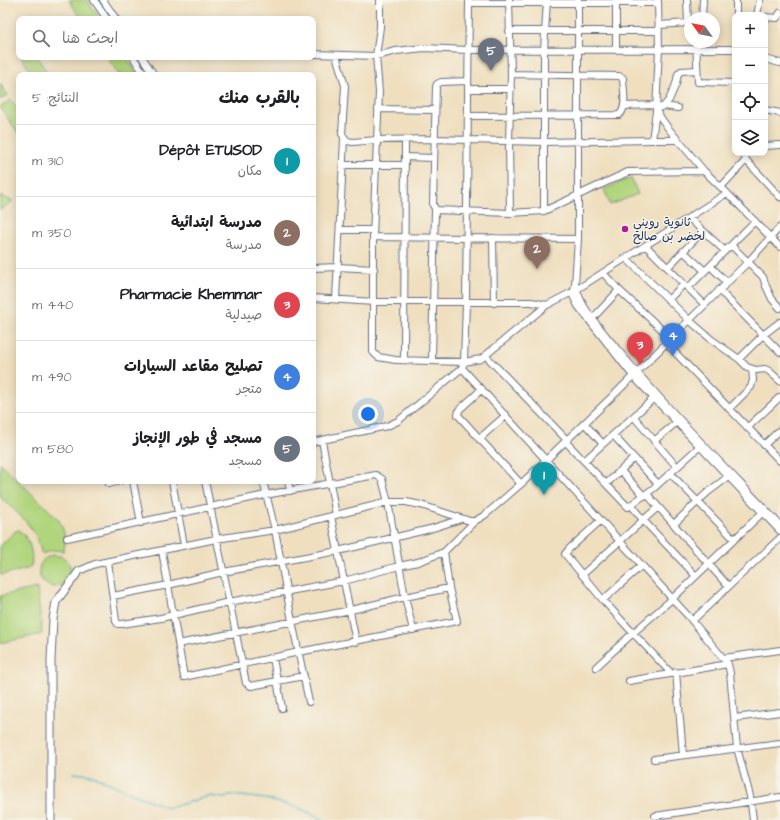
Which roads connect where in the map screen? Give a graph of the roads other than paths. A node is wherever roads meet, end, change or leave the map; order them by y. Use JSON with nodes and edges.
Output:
{"nodes":[{"id":1,"x":94,"y":0,"type":"edge"},
{"id":2,"x":103,"y":0,"type":"edge"},
{"id":3,"x":380,"y":0,"type":"edge"},
{"id":4,"x":687,"y":0,"type":"edge"},
{"id":5,"x":703,"y":0,"type":"edge"},
{"id":6,"x":736,"y":0,"type":"edge"},
{"id":7,"x":760,"y":0,"type":"edge"},
{"id":8,"x":509,"y":1,"type":"edge"},
{"id":9,"x":547,"y":1,"type":"edge"},
{"id":10,"x":578,"y":1,"type":"edge"},
{"id":11,"x":616,"y":1,"type":"edge"},
{"id":12,"x":658,"y":1,"type":"edge"},
{"id":13,"x":469,"y":2,"type":"edge"},
{"id":14,"x":688,"y":12,"type":"edge"},
{"id":15,"x":702,"y":12,"type":"edge"},
{"id":16,"x":736,"y":12,"type":"edge"},
{"id":17,"x":758,"y":12,"type":"edge"},
{"id":18,"x":780,"y":13,"type":"edge"},
{"id":19,"x":105,"y":16,"type":"edge"},
{"id":20,"x":114,"y":16,"type":"edge"},
{"id":21,"x":768,"y":17,"type":"edge"},
{"id":22,"x":684,"y":25,"type":"edge"},
{"id":23,"x":659,"y":28,"type":"junction"},
{"id":24,"x":509,"y":31,"type":"junction"},
{"id":25,"x":546,"y":31,"type":"junction"},
{"id":26,"x":578,"y":31,"type":"junction"},
{"id":27,"x":616,"y":31,"type":"junction"},
{"id":28,"x":659,"y":49,"type":"junction"},
{"id":29,"x":697,"y":49,"type":"junction"},
{"id":30,"x":732,"y":49,"type":"edge"},
{"id":31,"x":468,"y":50,"type":"junction"},
{"id":32,"x":511,"y":50,"type":"junction"},
{"id":33,"x":544,"y":50,"type":"junction"},
{"id":34,"x":578,"y":50,"type":"junction"},
{"id":35,"x":616,"y":50,"type":"junction"},
{"id":36,"x":316,"y":54,"type":"edge"},
{"id":37,"x":336,"y":55,"type":"junction"},
{"id":38,"x":376,"y":56,"type":"junction"},
{"id":39,"x":135,"y":60,"type":"edge"},
{"id":40,"x":144,"y":60,"type":"edge"},
{"id":41,"x":768,"y":60,"type":"edge"},
{"id":42,"x":780,"y":62,"type":"edge"},
{"id":43,"x":697,"y":70,"type":"junction"},
{"id":44,"x":143,"y":72,"type":"edge"},
{"id":45,"x":152,"y":72,"type":"edge"},
{"id":46,"x":511,"y":74,"type":"junction"},
{"id":47,"x":544,"y":75,"type":"junction"},
{"id":48,"x":578,"y":76,"type":"junction"},
{"id":49,"x":468,"y":81,"type":"junction"},
{"id":50,"x":732,"y":83,"type":"edge"},
{"id":51,"x":468,"y":89,"type":"junction"},
{"id":52,"x":511,"y":89,"type":"junction"},
{"id":53,"x":624,"y":106,"type":"junction"},
{"id":54,"x":664,"y":106,"type":"junction"},
{"id":55,"x":656,"y":108,"type":"junction"},
{"id":56,"x":678,"y":108,"type":"dead end"},
{"id":57,"x":378,"y":109,"type":"junction"},
{"id":58,"x":435,"y":110,"type":"junction"},
{"id":59,"x":768,"y":111,"type":"edge"},
{"id":60,"x":780,"y":113,"type":"edge"},
{"id":61,"x":468,"y":116,"type":"junction"},
{"id":62,"x":544,"y":116,"type":"junction"},
{"id":63,"x":578,"y":116,"type":"junction"},
{"id":64,"x":510,"y":117,"type":"junction"},
{"id":65,"x":344,"y":138,"type":"junction"},
{"id":66,"x":434,"y":139,"type":"junction"},
{"id":67,"x":376,"y":140,"type":"junction"},
{"id":68,"x":405,"y":140,"type":"junction"},
{"id":69,"x":468,"y":140,"type":"junction"},
{"id":70,"x":652,"y":140,"type":"junction"},
{"id":71,"x":678,"y":140,"type":"junction"},
{"id":72,"x":509,"y":141,"type":"junction"},
{"id":73,"x":578,"y":141,"type":"junction"},
{"id":74,"x":544,"y":142,"type":"junction"},
{"id":75,"x":780,"y":145,"type":"edge"},
{"id":76,"x":768,"y":146,"type":"edge"},
{"id":77,"x":745,"y":156,"type":"edge"},
{"id":78,"x":405,"y":157,"type":"junction"},
{"id":79,"x":434,"y":158,"type":"junction"},
{"id":80,"x":746,"y":160,"type":"junction"},
{"id":81,"x":376,"y":164,"type":"junction"},
{"id":82,"x":343,"y":165,"type":"junction"},
{"id":83,"x":405,"y":165,"type":"junction"},
{"id":84,"x":704,"y":171,"type":"junction"},
{"id":85,"x":721,"y":187,"type":"junction"},
{"id":86,"x":728,"y":193,"type":"junction"},
{"id":87,"x":578,"y":195,"type":"junction"},
{"id":88,"x":780,"y":197,"type":"edge"},
{"id":89,"x":435,"y":209,"type":"junction"},
{"id":90,"x":466,"y":211,"type":"junction"},
{"id":91,"x":544,"y":211,"type":"junction"},
{"id":92,"x":510,"y":213,"type":"junction"},
{"id":93,"x":689,"y":218,"type":"junction"},
{"id":94,"x":755,"y":221,"type":"junction"},
{"id":95,"x":780,"y":227,"type":"edge"},
{"id":96,"x":340,"y":230,"type":"junction"},
{"id":97,"x":703,"y":231,"type":"junction"},
{"id":98,"x":373,"y":234,"type":"junction"},
{"id":99,"x":771,"y":236,"type":"junction"},
{"id":100,"x":404,"y":237,"type":"junction"},
{"id":101,"x":433,"y":237,"type":"junction"},
{"id":102,"x":466,"y":238,"type":"junction"},
{"id":103,"x":493,"y":238,"type":"junction"},
{"id":104,"x":578,"y":239,"type":"junction"},
{"id":105,"x":731,"y":245,"type":"junction"},
{"id":106,"x":646,"y":246,"type":"junction"},
{"id":107,"x":780,"y":247,"type":"edge"},
{"id":108,"x":683,"y":251,"type":"junction"},
{"id":109,"x":725,"y":251,"type":"junction"},
{"id":110,"x":626,"y":258,"type":"junction"},
{"id":111,"x":748,"y":262,"type":"junction"},
{"id":112,"x":710,"y":266,"type":"junction"},
{"id":113,"x":338,"y":267,"type":"junction"},
{"id":114,"x":668,"y":267,"type":"junction"},
{"id":115,"x":316,"y":268,"type":"edge"},
{"id":116,"x":374,"y":269,"type":"junction"},
{"id":117,"x":705,"y":271,"type":"junction"},
{"id":118,"x":604,"y":273,"type":"junction"},
{"id":119,"x":727,"y":282,"type":"junction"},
{"id":120,"x":686,"y":286,"type":"junction"},
{"id":121,"x":575,"y":289,"type":"junction"},
{"id":122,"x":619,"y":290,"type":"junction"},
{"id":123,"x":719,"y":290,"type":"junction"},
{"id":124,"x":316,"y":298,"type":"edge"},
{"id":125,"x":336,"y":299,"type":"junction"},
{"id":126,"x":668,"y":300,"type":"junction"},
{"id":127,"x":374,"y":302,"type":"junction"},
{"id":128,"x":404,"y":302,"type":"junction"},
{"id":129,"x":433,"y":303,"type":"junction"},
{"id":130,"x":466,"y":303,"type":"junction"},
{"id":131,"x":494,"y":303,"type":"junction"},
{"id":132,"x":705,"y":305,"type":"junction"},
{"id":133,"x":547,"y":306,"type":"junction"},
{"id":134,"x":780,"y":308,"type":"edge"},
{"id":135,"x":593,"y":318,"type":"junction"},
{"id":136,"x":689,"y":320,"type":"junction"},
{"id":137,"x":780,"y":322,"type":"edge"},
{"id":138,"x":763,"y":335,"type":"junction"},
{"id":139,"x":671,"y":338,"type":"junction"},
{"id":140,"x":666,"y":343,"type":"junction"},
{"id":141,"x":780,"y":352,"type":"edge"},
{"id":142,"x":486,"y":356,"type":"junction"},
{"id":143,"x":739,"y":359,"type":"junction"},
{"id":144,"x":404,"y":360,"type":"junction"},
{"id":145,"x":432,"y":361,"type":"junction"},
{"id":146,"x":463,"y":365,"type":"junction"},
{"id":147,"x":752,"y":369,"type":"junction"},
{"id":148,"x":635,"y":374,"type":"junction"},
{"id":149,"x":780,"y":381,"type":"edge"},
{"id":150,"x":482,"y":389,"type":"junction"},
{"id":151,"x":780,"y":397,"type":"edge"},
{"id":152,"x":654,"y":398,"type":"junction"},
{"id":153,"x":729,"y":409,"type":"junction"},
{"id":154,"x":506,"y":415,"type":"junction"},
{"id":155,"x":634,"y":417,"type":"junction"},
{"id":156,"x":676,"y":422,"type":"junction"},
{"id":157,"x":584,"y":423,"type":"junction"},
{"id":158,"x":747,"y":428,"type":"junction"},
{"id":159,"x":780,"y":430,"type":"edge"},
{"id":160,"x":613,"y":435,"type":"junction"},
{"id":161,"x":479,"y":439,"type":"junction"},
{"id":162,"x":566,"y":440,"type":"junction"},
{"id":163,"x":322,"y":441,"type":"junction"},
{"id":164,"x":654,"y":441,"type":"junction"},
{"id":165,"x":316,"y":442,"type":"edge"},
{"id":166,"x":603,"y":444,"type":"junction"},
{"id":167,"x":764,"y":445,"type":"junction"},
{"id":168,"x":699,"y":446,"type":"junction"},
{"id":169,"x":634,"y":458,"type":"junction"},
{"id":170,"x":546,"y":460,"type":"junction"},
{"id":171,"x":584,"y":461,"type":"junction"},
{"id":172,"x":780,"y":461,"type":"edge"},
{"id":173,"x":677,"y":467,"type":"junction"},
{"id":174,"x":621,"y":471,"type":"junction"},
{"id":175,"x":670,"y":473,"type":"junction"},
{"id":176,"x":728,"y":477,"type":"junction"},
{"id":177,"x":134,"y":484,"type":"edge"},
{"id":178,"x":173,"y":484,"type":"edge"},
{"id":179,"x":206,"y":484,"type":"edge"},
{"id":180,"x":264,"y":484,"type":"edge"},
{"id":181,"x":289,"y":484,"type":"edge"},
{"id":182,"x":330,"y":484,"type":"junction"},
{"id":183,"x":521,"y":484,"type":"junction"},
{"id":184,"x":606,"y":484,"type":"junction"},
{"id":185,"x":658,"y":484,"type":"junction"},
{"id":186,"x":290,"y":491,"type":"junction"},
{"id":187,"x":266,"y":495,"type":"junction"},
{"id":188,"x":645,"y":495,"type":"junction"},
{"id":189,"x":388,"y":502,"type":"junction"},
{"id":190,"x":698,"y":502,"type":"junction"},
{"id":191,"x":631,"y":506,"type":"junction"},
{"id":192,"x":210,"y":507,"type":"junction"},
{"id":193,"x":762,"y":513,"type":"junction"},
{"id":194,"x":178,"y":514,"type":"junction"},
{"id":195,"x":334,"y":516,"type":"junction"},
{"id":196,"x":461,"y":519,"type":"junction"},
{"id":197,"x":643,"y":520,"type":"junction"},
{"id":198,"x":475,"y":521,"type":"junction"},
{"id":199,"x":600,"y":521,"type":"junction"},
{"id":200,"x":141,"y":523,"type":"junction"},
{"id":201,"x":674,"y":524,"type":"junction"},
{"id":202,"x":780,"y":525,"type":"edge"},
{"id":203,"x":275,"y":530,"type":"junction"},
{"id":204,"x":780,"y":531,"type":"edge"},
{"id":205,"x":394,"y":537,"type":"junction"},
{"id":206,"x":67,"y":538,"type":"dead end"},
{"id":207,"x":780,"y":538,"type":"edge"},
{"id":208,"x":216,"y":539,"type":"junction"},
{"id":209,"x":734,"y":539,"type":"junction"},
{"id":210,"x":619,"y":542,"type":"junction"},
{"id":211,"x":184,"y":545,"type":"junction"},
{"id":212,"x":162,"y":551,"type":"junction"},
{"id":213,"x":338,"y":551,"type":"junction"},
{"id":214,"x":444,"y":552,"type":"junction"},
{"id":215,"x":108,"y":562,"type":"junction"},
{"id":216,"x":281,"y":562,"type":"junction"},
{"id":217,"x":709,"y":563,"type":"junction"},
{"id":218,"x":399,"y":566,"type":"junction"},
{"id":219,"x":641,"y":566,"type":"junction"},
{"id":220,"x":79,"y":571,"type":"joint"},
{"id":221,"x":223,"y":572,"type":"junction"},
{"id":222,"x":582,"y":575,"type":"junction"},
{"id":223,"x":696,"y":576,"type":"junction"},
{"id":224,"x":344,"y":581,"type":"junction"},
{"id":225,"x":168,"y":584,"type":"junction"},
{"id":226,"x":728,"y":586,"type":"junction"},
{"id":227,"x":449,"y":588,"type":"junction"},
{"id":228,"x":286,"y":592,"type":"junction"},
{"id":229,"x":113,"y":596,"type":"junction"},
{"id":230,"x":405,"y":597,"type":"junction"},
{"id":231,"x":672,"y":599,"type":"junction"},
{"id":232,"x":603,"y":600,"type":"junction"},
{"id":233,"x":229,"y":602,"type":"junction"},
{"id":234,"x":351,"y":610,"type":"junction"},
{"id":235,"x":173,"y":615,"type":"junction"},
{"id":236,"x":292,"y":621,"type":"junction"},
{"id":237,"x":692,"y":621,"type":"junction"},
{"id":238,"x":413,"y":630,"type":"junction"},
{"id":239,"x":235,"y":632,"type":"junction"},
{"id":240,"x":633,"y":633,"type":"junction"},
{"id":241,"x":356,"y":642,"type":"junction"},
{"id":242,"x":178,"y":644,"type":"junction"},
{"id":243,"x":780,"y":650,"type":"edge"},
{"id":244,"x":299,"y":652,"type":"junction"},
{"id":245,"x":273,"y":658,"type":"junction"},
{"id":246,"x":726,"y":661,"type":"junction"},
{"id":247,"x":242,"y":664,"type":"junction"},
{"id":248,"x":596,"y":667,"type":"dead end"},
{"id":249,"x":674,"y":673,"type":"junction"},
{"id":250,"x":304,"y":676,"type":"junction"},
{"id":251,"x":278,"y":681,"type":"junction"},
{"id":252,"x":630,"y":682,"type":"dead end"},
{"id":253,"x":310,"y":702,"type":"dead end"},
{"id":254,"x":282,"y":708,"type":"dead end"},
{"id":255,"x":780,"y":712,"type":"edge"},
{"id":256,"x":736,"y":718,"type":"junction"},
{"id":257,"x":780,"y":743,"type":"edge"},
{"id":258,"x":738,"y":748,"type":"junction"},
{"id":259,"x":683,"y":755,"type":"junction"},
{"id":260,"x":654,"y":759,"type":"dead end"},
{"id":261,"x":780,"y":797,"type":"edge"},
{"id":262,"x":751,"y":801,"type":"junction"},
{"id":263,"x":655,"y":816,"type":"dead end"},
{"id":264,"x":51,"y":820,"type":"edge"},
{"id":265,"x":753,"y":820,"type":"edge"}],
"edges":[{"from":1,"to":19,"type":"street"},
{"from":2,"to":20,"type":"street"},
{"from":3,"to":38,"type":"street"},
{"from":4,"to":14,"type":"street"},
{"from":5,"to":15,"type":"street"},
{"from":6,"to":16,"type":"street"},
{"from":7,"to":17,"type":"street"},
{"from":8,"to":9,"type":"street"},
{"from":8,"to":13,"type":"street"},
{"from":8,"to":24,"type":"street"},
{"from":9,"to":10,"type":"street"},
{"from":9,"to":25,"type":"street"},
{"from":10,"to":11,"type":"street"},
{"from":10,"to":26,"type":"street"},
{"from":11,"to":12,"type":"street"},
{"from":11,"to":27,"type":"street"},
{"from":12,"to":23,"type":"street"},
{"from":13,"to":31,"type":"street"},
{"from":18,"to":21,"type":"street"},
{"from":22,"to":23,"type":"street"},
{"from":23,"to":27,"type":"street"},
{"from":23,"to":28,"type":"street"},
{"from":24,"to":25,"type":"street"},
{"from":24,"to":32,"type":"street"},
{"from":25,"to":26,"type":"street"},
{"from":25,"to":33,"type":"street"},
{"from":26,"to":27,"type":"street"},
{"from":26,"to":34,"type":"street"},
{"from":27,"to":35,"type":"street"},
{"from":28,"to":29,"type":"street"},
{"from":28,"to":35,"type":"street"},
{"from":28,"to":55,"type":"street"},
{"from":29,"to":30,"type":"street"},
{"from":29,"to":43,"type":"street"},
{"from":31,"to":32,"type":"street"},
{"from":31,"to":38,"type":"street"},
{"from":31,"to":49,"type":"street"},
{"from":32,"to":33,"type":"street"},
{"from":32,"to":46,"type":"street"},
{"from":33,"to":34,"type":"street"},
{"from":33,"to":47,"type":"street"},
{"from":34,"to":35,"type":"street"},
{"from":34,"to":48,"type":"street"},
{"from":36,"to":37,"type":"street"},
{"from":37,"to":38,"type":"street"},
{"from":37,"to":65,"type":"street"},
{"from":38,"to":57,"type":"street"},
{"from":39,"to":44,"type":"street"},
{"from":40,"to":45,"type":"street"},
{"from":41,"to":42,"type":"street"},
{"from":43,"to":50,"type":"street"},
{"from":43,"to":54,"type":"street"},
{"from":46,"to":47,"type":"street"},
{"from":46,"to":52,"type":"street"},
{"from":47,"to":48,"type":"street"},
{"from":47,"to":62,"type":"street"},
{"from":48,"to":53,"type":"street"},
{"from":48,"to":63,"type":"street"},
{"from":49,"to":51,"type":"street"},
{"from":49,"to":58,"type":"street"},
{"from":51,"to":52,"type":"street"},
{"from":51,"to":61,"type":"street"},
{"from":52,"to":64,"type":"street"},
{"from":53,"to":55,"type":"street"},
{"from":53,"to":63,"type":"street"},
{"from":54,"to":55,"type":"street"},
{"from":54,"to":56,"type":"street"},
{"from":55,"to":70,"type":"street"},
{"from":55,"to":71,"type":"street"},
{"from":57,"to":58,"type":"street"},
{"from":57,"to":67,"type":"street"},
{"from":58,"to":66,"type":"street"},
{"from":59,"to":60,"type":"street"},
{"from":61,"to":64,"type":"street"},
{"from":61,"to":69,"type":"street"},
{"from":62,"to":63,"type":"street"},
{"from":62,"to":64,"type":"street"},
{"from":62,"to":74,"type":"street"},
{"from":63,"to":73,"type":"street"},
{"from":64,"to":72,"type":"street"},
{"from":65,"to":67,"type":"street"},
{"from":65,"to":82,"type":"street"},
{"from":66,"to":68,"type":"street"},
{"from":66,"to":69,"type":"street"},
{"from":66,"to":79,"type":"street"},
{"from":67,"to":68,"type":"street"},
{"from":67,"to":81,"type":"street"},
{"from":68,"to":78,"type":"street"},
{"from":69,"to":72,"type":"street"},
{"from":69,"to":90,"type":"street"},
{"from":70,"to":71,"type":"street"},
{"from":70,"to":73,"type":"street"},
{"from":71,"to":84,"type":"street"},
{"from":72,"to":74,"type":"street"},
{"from":72,"to":92,"type":"street"},
{"from":73,"to":74,"type":"street"},
{"from":73,"to":87,"type":"street"},
{"from":74,"to":91,"type":"street"},
{"from":75,"to":76,"type":"street"},
{"from":77,"to":80,"type":"street"},
{"from":78,"to":79,"type":"street"},
{"from":78,"to":83,"type":"street"},
{"from":79,"to":89,"type":"street"},
{"from":80,"to":85,"type":"street"},
{"from":80,"to":88,"type":"street"},
{"from":81,"to":82,"type":"street"},
{"from":81,"to":83,"type":"street"},
{"from":81,"to":98,"type":"street"},
{"from":82,"to":96,"type":"street"},
{"from":83,"to":100,"type":"street"},
{"from":84,"to":85,"type":"street"},
{"from":84,"to":87,"type":"street"},
{"from":85,"to":86,"type":"street"},
{"from":86,"to":93,"type":"street"},
{"from":86,"to":94,"type":"street"},
{"from":87,"to":91,"type":"street"},
{"from":87,"to":104,"type":"street"},
{"from":89,"to":90,"type":"street"},
{"from":89,"to":101,"type":"street"},
{"from":90,"to":92,"type":"street"},
{"from":90,"to":102,"type":"street"},
{"from":91,"to":92,"type":"street"},
{"from":93,"to":97,"type":"street"},
{"from":93,"to":106,"type":"street"},
{"from":94,"to":99,"type":"street"},
{"from":94,"to":105,"type":"street"},
{"from":95,"to":99,"type":"street"},
{"from":96,"to":98,"type":"street"},
{"from":96,"to":113,"type":"street"},
{"from":97,"to":108,"type":"street"},
{"from":97,"to":109,"type":"street"},
{"from":98,"to":100,"type":"street"},
{"from":98,"to":116,"type":"street"},
{"from":99,"to":107,"type":"street"},
{"from":99,"to":111,"type":"street"},
{"from":100,"to":101,"type":"street"},
{"from":100,"to":128,"type":"street"},
{"from":101,"to":102,"type":"street"},
{"from":101,"to":129,"type":"street"},
{"from":102,"to":103,"type":"street"},
{"from":102,"to":130,"type":"street"},
{"from":103,"to":104,"type":"street"},
{"from":103,"to":131,"type":"street"},
{"from":104,"to":121,"type":"street"},
{"from":105,"to":109,"type":"street"},
{"from":105,"to":111,"type":"street"},
{"from":106,"to":110,"type":"street"},
{"from":106,"to":114,"type":"street"},
{"from":108,"to":114,"type":"street"},
{"from":108,"to":117,"type":"street"},
{"from":109,"to":112,"type":"street"},
{"from":110,"to":118,"type":"street"},
{"from":110,"to":126,"type":"street"},
{"from":111,"to":119,"type":"street"},
{"from":111,"to":134,"type":"street"},
{"from":112,"to":117,"type":"street"},
{"from":112,"to":119,"type":"street"},
{"from":113,"to":115,"type":"street"},
{"from":113,"to":116,"type":"street"},
{"from":113,"to":125,"type":"street"},
{"from":114,"to":120,"type":"street"},
{"from":116,"to":127,"type":"street"},
{"from":117,"to":120,"type":"street"},
{"from":118,"to":121,"type":"street"},
{"from":118,"to":122,"type":"street"},
{"from":119,"to":123,"type":"street"},
{"from":120,"to":126,"type":"street"},
{"from":120,"to":132,"type":"street"},
{"from":121,"to":133,"type":"street"},
{"from":121,"to":135,"type":"street"},
{"from":121,"to":148,"type":"street"},
{"from":122,"to":135,"type":"street"},
{"from":122,"to":139,"type":"street"},
{"from":123,"to":132,"type":"street"},
{"from":123,"to":138,"type":"street"},
{"from":124,"to":125,"type":"street"},
{"from":125,"to":127,"type":"street"},
{"from":126,"to":136,"type":"street"},
{"from":127,"to":128,"type":"street"},
{"from":127,"to":144,"type":"street"},
{"from":128,"to":129,"type":"street"},
{"from":128,"to":144,"type":"street"},
{"from":129,"to":130,"type":"street"},
{"from":129,"to":145,"type":"street"},
{"from":130,"to":131,"type":"street"},
{"from":130,"to":146,"type":"street"},
{"from":131,"to":133,"type":"street"},
{"from":132,"to":136,"type":"street"},
{"from":133,"to":142,"type":"street"},
{"from":135,"to":148,"type":"street"},
{"from":136,"to":139,"type":"street"},
{"from":136,"to":143,"type":"street"},
{"from":137,"to":138,"type":"street"},
{"from":138,"to":141,"type":"street"},
{"from":138,"to":143,"type":"street"},
{"from":139,"to":140,"type":"street"},
{"from":140,"to":148,"type":"street"},
{"from":140,"to":153,"type":"street"},
{"from":142,"to":146,"type":"street"},
{"from":142,"to":162,"type":"street"},
{"from":143,"to":147,"type":"street"},
{"from":144,"to":145,"type":"street"},
{"from":145,"to":146,"type":"street"},
{"from":146,"to":150,"type":"street"},
{"from":146,"to":163,"type":"street"},
{"from":147,"to":149,"type":"street"},
{"from":147,"to":153,"type":"street"},
{"from":148,"to":152,"type":"street"},
{"from":148,"to":157,"type":"street"},
{"from":148,"to":202,"type":"street"},
{"from":150,"to":154,"type":"street"},
{"from":150,"to":161,"type":"street"},
{"from":151,"to":158,"type":"street"},
{"from":152,"to":155,"type":"street"},
{"from":152,"to":156,"type":"street"},
{"from":153,"to":158,"type":"street"},
{"from":154,"to":161,"type":"street"},
{"from":154,"to":170,"type":"street"},
{"from":155,"to":160,"type":"street"},
{"from":155,"to":164,"type":"street"},
{"from":156,"to":164,"type":"street"},
{"from":156,"to":168,"type":"street"},
{"from":157,"to":162,"type":"street"},
{"from":157,"to":166,"type":"street"},
{"from":158,"to":167,"type":"street"},
{"from":159,"to":167,"type":"street"},
{"from":160,"to":166,"type":"street"},
{"from":160,"to":169,"type":"street"},
{"from":161,"to":183,"type":"street"},
{"from":162,"to":170,"type":"street"},
{"from":162,"to":171,"type":"street"},
{"from":163,"to":165,"type":"street"},
{"from":163,"to":182,"type":"street"},
{"from":164,"to":173,"type":"street"},
{"from":166,"to":171,"type":"street"},
{"from":167,"to":172,"type":"street"},
{"from":168,"to":173,"type":"street"},
{"from":168,"to":176,"type":"street"},
{"from":169,"to":174,"type":"street"},
{"from":169,"to":185,"type":"street"},
{"from":170,"to":183,"type":"street"},
{"from":170,"to":199,"type":"street"},
{"from":171,"to":184,"type":"street"},
{"from":173,"to":175,"type":"street"},
{"from":174,"to":184,"type":"street"},
{"from":174,"to":188,"type":"street"},
{"from":175,"to":185,"type":"street"},
{"from":175,"to":190,"type":"street"},
{"from":176,"to":190,"type":"street"},
{"from":176,"to":193,"type":"street"},
{"from":177,"to":200,"type":"street"},
{"from":178,"to":194,"type":"street"},
{"from":179,"to":192,"type":"street"},
{"from":180,"to":187,"type":"street"},
{"from":181,"to":186,"type":"street"},
{"from":182,"to":186,"type":"street"},
{"from":182,"to":189,"type":"street"},
{"from":182,"to":195,"type":"street"},
{"from":183,"to":198,"type":"street"},
{"from":184,"to":191,"type":"street"},
{"from":185,"to":188,"type":"street"},
{"from":186,"to":187,"type":"street"},
{"from":187,"to":192,"type":"street"},
{"from":187,"to":203,"type":"street"},
{"from":188,"to":191,"type":"street"},
{"from":188,"to":197,"type":"street"},
{"from":188,"to":201,"type":"street"},
{"from":189,"to":195,"type":"street"},
{"from":189,"to":196,"type":"street"},
{"from":189,"to":205,"type":"street"},
{"from":190,"to":201,"type":"street"},
{"from":190,"to":209,"type":"street"},
{"from":191,"to":197,"type":"street"},
{"from":192,"to":194,"type":"street"},
{"from":192,"to":208,"type":"street"},
{"from":193,"to":204,"type":"street"},
{"from":193,"to":209,"type":"street"},
{"from":194,"to":200,"type":"street"},
{"from":194,"to":211,"type":"street"},
{"from":195,"to":203,"type":"street"},
{"from":195,"to":213,"type":"street"},
{"from":196,"to":198,"type":"street"},
{"from":196,"to":205,"type":"street"},
{"from":197,"to":210,"type":"street"},
{"from":197,"to":223,"type":"street"},
{"from":198,"to":214,"type":"street"},
{"from":199,"to":210,"type":"street"},
{"from":199,"to":222,"type":"street"},
{"from":200,"to":206,"type":"street"},
{"from":201,"to":217,"type":"street"},
{"from":203,"to":208,"type":"street"},
{"from":203,"to":216,"type":"street"},
{"from":205,"to":213,"type":"street"},
{"from":205,"to":218,"type":"street"},
{"from":207,"to":226,"type":"street"},
{"from":208,"to":211,"type":"street"},
{"from":208,"to":221,"type":"street"},
{"from":209,"to":217,"type":"street"},
{"from":210,"to":219,"type":"street"},
{"from":210,"to":222,"type":"street"},
{"from":211,"to":212,"type":"street"},
{"from":212,"to":215,"type":"street"},
{"from":212,"to":225,"type":"street"},
{"from":213,"to":216,"type":"street"},
{"from":213,"to":224,"type":"street"},
{"from":214,"to":218,"type":"street"},
{"from":214,"to":227,"type":"street"},
{"from":215,"to":220,"type":"street"},
{"from":215,"to":229,"type":"street"},
{"from":216,"to":221,"type":"street"},
{"from":216,"to":228,"type":"street"},
{"from":217,"to":223,"type":"street"},
{"from":217,"to":226,"type":"street"},
{"from":218,"to":224,"type":"street"},
{"from":218,"to":230,"type":"street"},
{"from":219,"to":231,"type":"street"},
{"from":219,"to":232,"type":"street"},
{"from":220,"to":264,"type":"main road"},
{"from":221,"to":225,"type":"street"},
{"from":221,"to":233,"type":"street"},
{"from":222,"to":232,"type":"street"},
{"from":223,"to":231,"type":"street"},
{"from":224,"to":228,"type":"street"},
{"from":224,"to":234,"type":"street"},
{"from":225,"to":229,"type":"street"},
{"from":225,"to":235,"type":"street"},
{"from":226,"to":237,"type":"street"},
{"from":227,"to":230,"type":"street"},
{"from":227,"to":238,"type":"street"},
{"from":228,"to":233,"type":"street"},
{"from":228,"to":236,"type":"street"},
{"from":229,"to":235,"type":"street"},
{"from":230,"to":234,"type":"street"},
{"from":230,"to":238,"type":"street"},
{"from":231,"to":237,"type":"street"},
{"from":231,"to":240,"type":"street"},
{"from":232,"to":240,"type":"street"},
{"from":233,"to":235,"type":"street"},
{"from":233,"to":239,"type":"street"},
{"from":234,"to":236,"type":"street"},
{"from":234,"to":241,"type":"street"},
{"from":235,"to":242,"type":"street"},
{"from":236,"to":239,"type":"street"},
{"from":236,"to":244,"type":"street"},
{"from":237,"to":246,"type":"street"},
{"from":238,"to":241,"type":"street"},
{"from":239,"to":242,"type":"street"},
{"from":239,"to":247,"type":"street"},
{"from":240,"to":248,"type":"street"},
{"from":240,"to":249,"type":"street"},
{"from":241,"to":244,"type":"street"},
{"from":242,"to":247,"type":"street"},
{"from":243,"to":246,"type":"street"},
{"from":244,"to":245,"type":"street"},
{"from":244,"to":250,"type":"street"},
{"from":245,"to":247,"type":"street"},
{"from":245,"to":251,"type":"street"},
{"from":246,"to":249,"type":"street"},
{"from":246,"to":256,"type":"street"},
{"from":247,"to":251,"type":"street"},
{"from":249,"to":252,"type":"street"},
{"from":249,"to":259,"type":"street"},
{"from":250,"to":251,"type":"street"},
{"from":250,"to":253,"type":"street"},
{"from":251,"to":254,"type":"street"},
{"from":255,"to":256,"type":"street"},
{"from":256,"to":258,"type":"street"},
{"from":257,"to":258,"type":"street"},
{"from":258,"to":259,"type":"street"},
{"from":258,"to":262,"type":"street"},
{"from":259,"to":260,"type":"street"},
{"from":261,"to":262,"type":"street"},
{"from":262,"to":263,"type":"street"},
{"from":262,"to":265,"type":"street"}]}
